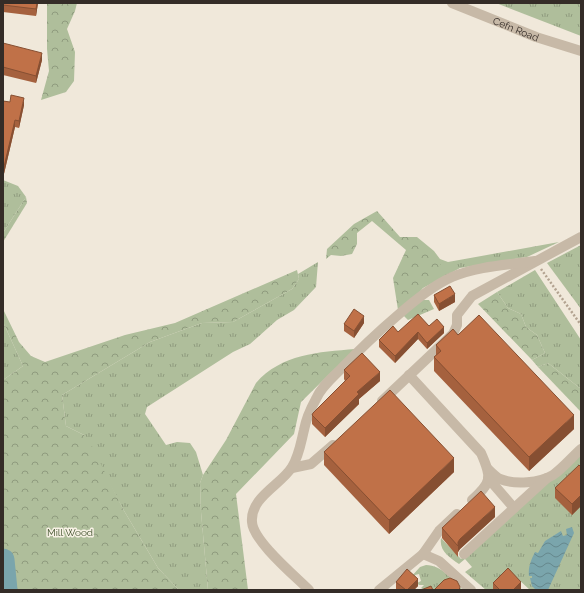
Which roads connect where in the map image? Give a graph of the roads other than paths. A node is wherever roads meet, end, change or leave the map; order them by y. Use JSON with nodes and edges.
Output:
{"nodes":[{"id":1,"x":452,"y":3,"type":"edge"},
{"id":2,"x":581,"y":51,"type":"edge"},
{"id":3,"x":581,"y":237,"type":"edge"},
{"id":4,"x":535,"y":261,"type":"junction"},
{"id":5,"x":409,"y":376,"type":"junction"},
{"id":6,"x":375,"y":407,"type":"edge"},
{"id":7,"x":341,"y":438,"type":"edge"},
{"id":8,"x":581,"y":449,"type":"edge"},
{"id":9,"x":292,"y":468,"type":"junction"},
{"id":10,"x":488,"y":474,"type":"junction"},
{"id":11,"x":547,"y":478,"type":"junction"},
{"id":12,"x":514,"y":482,"type":"junction"},
{"id":13,"x":501,"y":493,"type":"junction"},
{"id":14,"x":514,"y":508,"type":"junction"},
{"id":15,"x":422,"y":554,"type":"junction"},
{"id":16,"x":464,"y":554,"type":"dead end"},
{"id":17,"x":309,"y":590,"type":"edge"},
{"id":18,"x":379,"y":590,"type":"edge"},
{"id":19,"x":471,"y":590,"type":"edge"}],
"edges":[{"from":1,"to":2,"type":"street","name":"Cefn Road"},
{"from":3,"to":4,"type":"street"},
{"from":4,"to":5,"type":"street"},
{"from":4,"to":9,"type":"street"},
{"from":5,"to":6,"type":"street"},
{"from":5,"to":10,"type":"street"},
{"from":7,"to":9,"type":"street"},
{"from":8,"to":11,"type":"street"},
{"from":9,"to":17,"type":"street"},
{"from":10,"to":12,"type":"street"},
{"from":10,"to":13,"type":"street"},
{"from":10,"to":15,"type":"street"},
{"from":11,"to":12,"type":"street"},
{"from":11,"to":14,"type":"street"},
{"from":12,"to":13,"type":"street"},
{"from":13,"to":14,"type":"street"},
{"from":14,"to":16,"type":"street"},
{"from":15,"to":18,"type":"street"},
{"from":15,"to":19,"type":"street"}]}
